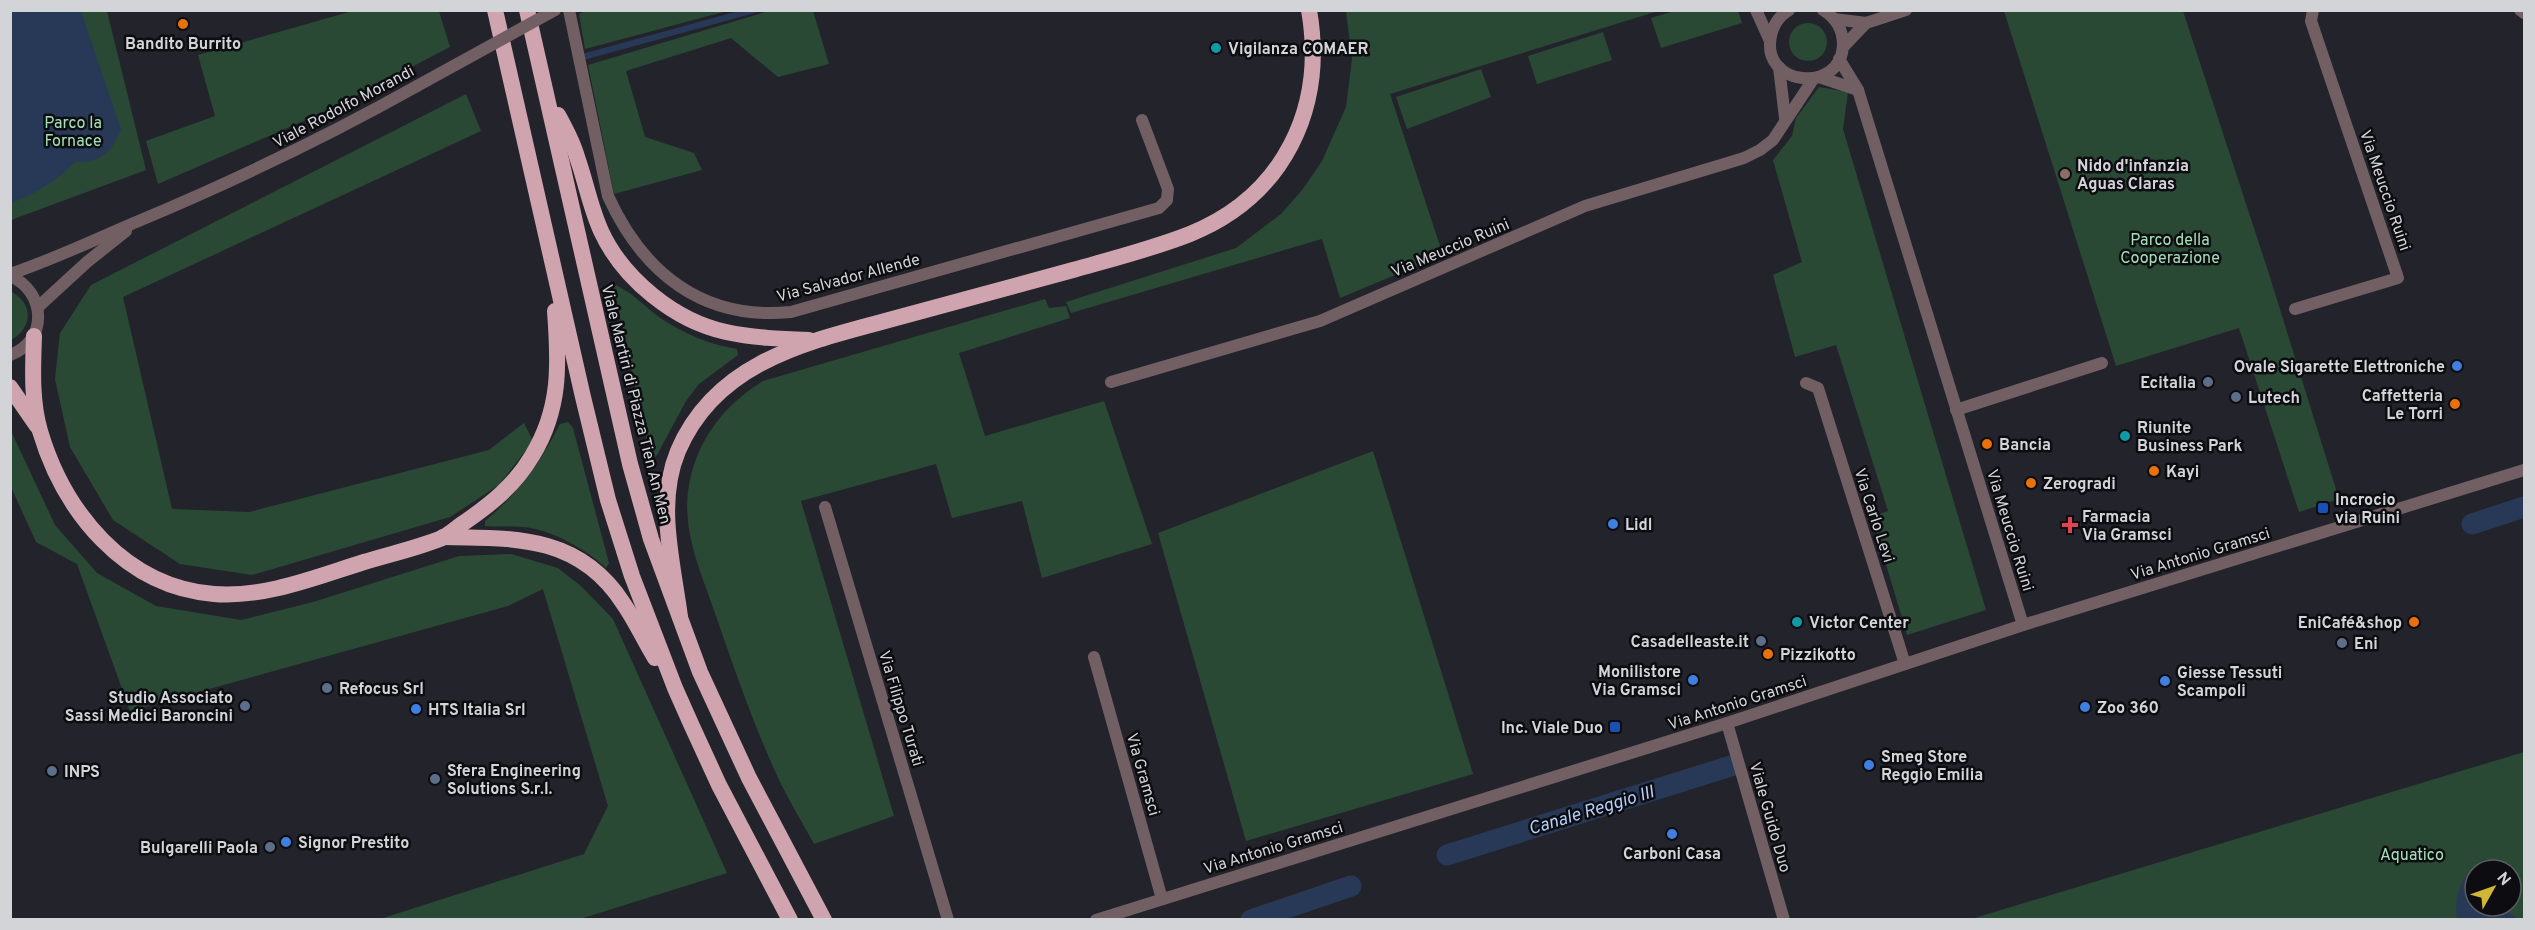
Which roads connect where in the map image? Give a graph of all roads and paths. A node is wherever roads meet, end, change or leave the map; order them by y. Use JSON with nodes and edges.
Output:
{"nodes":[{"id":1,"x":495,"y":10,"type":"edge"},
{"id":2,"x":528,"y":10,"type":"edge"},
{"id":3,"x":555,"y":10,"type":"edge"},
{"id":4,"x":569,"y":10,"type":"edge"},
{"id":5,"x":1309,"y":10,"type":"edge"},
{"id":6,"x":1756,"y":10,"type":"edge"},
{"id":7,"x":1789,"y":10,"type":"edge"},
{"id":8,"x":1823,"y":10,"type":"edge"},
{"id":9,"x":1906,"y":10,"type":"edge"},
{"id":10,"x":2313,"y":10,"type":"edge"},
{"id":11,"x":2520,"y":10,"type":"edge"},
{"id":12,"x":2524,"y":13,"type":"edge"},
{"id":13,"x":1834,"y":19,"type":"junction"},
{"id":14,"x":1866,"y":22,"type":"junction"},
{"id":15,"x":1770,"y":41,"type":"junction"},
{"id":16,"x":1841,"y":53,"type":"junction"},
{"id":17,"x":1779,"y":67,"type":"junction"},
{"id":18,"x":1817,"y":78,"type":"junction"},
{"id":19,"x":544,"y":83,"type":"junction"},
{"id":20,"x":1858,"y":90,"type":"junction"},
{"id":21,"x":1785,"y":118,"type":"junction"},
{"id":22,"x":1142,"y":120,"type":"dead end"},
{"id":23,"x":141,"y":220,"type":"junction"},
{"id":24,"x":553,"y":266,"type":"junction"},
{"id":25,"x":10,"y":275,"type":"edge"},
{"id":26,"x":38,"y":307,"type":"junction"},
{"id":27,"x":2295,"y":309,"type":"dead end"},
{"id":28,"x":34,"y":336,"type":"junction"},
{"id":29,"x":816,"y":341,"type":"junction"},
{"id":30,"x":10,"y":355,"type":"edge"},
{"id":31,"x":2102,"y":363,"type":"dead end"},
{"id":32,"x":1111,"y":382,"type":"dead end"},
{"id":33,"x":1806,"y":383,"type":"dead end"},
{"id":34,"x":10,"y":387,"type":"edge"},
{"id":35,"x":1956,"y":410,"type":"junction"},
{"id":36,"x":39,"y":429,"type":"junction"},
{"id":37,"x":2524,"y":470,"type":"edge"},
{"id":38,"x":825,"y":507,"type":"dead end"},
{"id":39,"x":443,"y":537,"type":"junction"},
{"id":40,"x":680,"y":617,"type":"junction"},
{"id":41,"x":2023,"y":625,"type":"junction"},
{"id":42,"x":1094,"y":657,"type":"dead end"},
{"id":43,"x":1905,"y":664,"type":"junction"},
{"id":44,"x":675,"y":688,"type":"junction"},
{"id":45,"x":1726,"y":723,"type":"junction"},
{"id":46,"x":1162,"y":899,"type":"junction"},
{"id":47,"x":790,"y":920,"type":"edge"},
{"id":48,"x":824,"y":920,"type":"edge"},
{"id":49,"x":948,"y":920,"type":"edge"},
{"id":50,"x":1096,"y":920,"type":"edge"},
{"id":51,"x":1784,"y":920,"type":"edge"}],
"edges":[{"from":1,"to":24,"type":"highway"},
{"from":2,"to":19,"type":"highway","name":"Viale Martiri di Piazza Tien An Men"},
{"from":3,"to":23,"type":"street","name":"Viale Rodolfo Morandi","bridge":true},
{"from":4,"to":22,"type":"street","name":"Via Salvador Allende"},
{"from":5,"to":29,"type":"highway"},
{"from":6,"to":15,"type":"street"},
{"from":7,"to":15,"type":"street"},
{"from":8,"to":13,"type":"street"},
{"from":9,"to":14,"type":"street"},
{"from":10,"to":27,"type":"street","name":"Via Meuccio Ruini"},
{"from":11,"to":12,"type":"street"},
{"from":13,"to":14,"type":"street"},
{"from":13,"to":16,"type":"street","name":"Via Meuccio Ruini"},
{"from":14,"to":16,"type":"street","name":"Via Meuccio Ruini"},
{"from":15,"to":17,"type":"street"},
{"from":16,"to":18,"type":"street","name":"Via Meuccio Ruini"},
{"from":16,"to":20,"type":"street","name":"Via Meuccio Ruini"},
{"from":17,"to":18,"type":"street"},
{"from":17,"to":21,"type":"street"},
{"from":18,"to":20,"type":"street"},
{"from":18,"to":21,"type":"street","name":"Via Meuccio Ruini"},
{"from":19,"to":29,"type":"highway"},
{"from":19,"to":40,"type":"highway","name":"Viale Martiri di Piazza Tien An Men"},
{"from":20,"to":35,"type":"street","name":"Via Meuccio Ruini"},
{"from":21,"to":32,"type":"street","name":"Via Meuccio Ruini"},
{"from":23,"to":25,"type":"street","name":"Viale Rodolfo Morandi"},
{"from":23,"to":26,"type":"street","name":"Viale Rodolfo Morandi"},
{"from":24,"to":39,"type":"highway"},
{"from":24,"to":44,"type":"highway"},
{"from":25,"to":26,"type":"street","name":"Viale Rodolfo Morandi"},
{"from":26,"to":28,"type":"street"},
{"from":28,"to":30,"type":"street"},
{"from":28,"to":36,"type":"highway"},
{"from":29,"to":40,"type":"highway"},
{"from":31,"to":35,"type":"street"},
{"from":33,"to":43,"type":"street","name":"Via Carlo Levi"},
{"from":34,"to":36,"type":"highway"},
{"from":35,"to":41,"type":"street","name":"Via Meuccio Ruini"},
{"from":36,"to":39,"type":"highway"},
{"from":37,"to":41,"type":"street","name":"Via Antonio Gramsci"},
{"from":38,"to":49,"type":"street","name":"Via Filippo Turati"},
{"from":39,"to":44,"type":"highway"},
{"from":40,"to":48,"type":"highway","name":"Viale Martiri di Piazza Tien An Men"},
{"from":41,"to":43,"type":"street","name":"Via Antonio Gramsci"},
{"from":42,"to":46,"type":"street","name":"Via Gramsci"},
{"from":43,"to":45,"type":"street","name":"Via Antonio Gramsci"},
{"from":44,"to":47,"type":"highway"},
{"from":45,"to":46,"type":"street","name":"Via Antonio Gramsci"},
{"from":45,"to":51,"type":"street","name":"Viale Guido Duo"},
{"from":46,"to":50,"type":"street","name":"Via Antonio Gramsci"}]}
